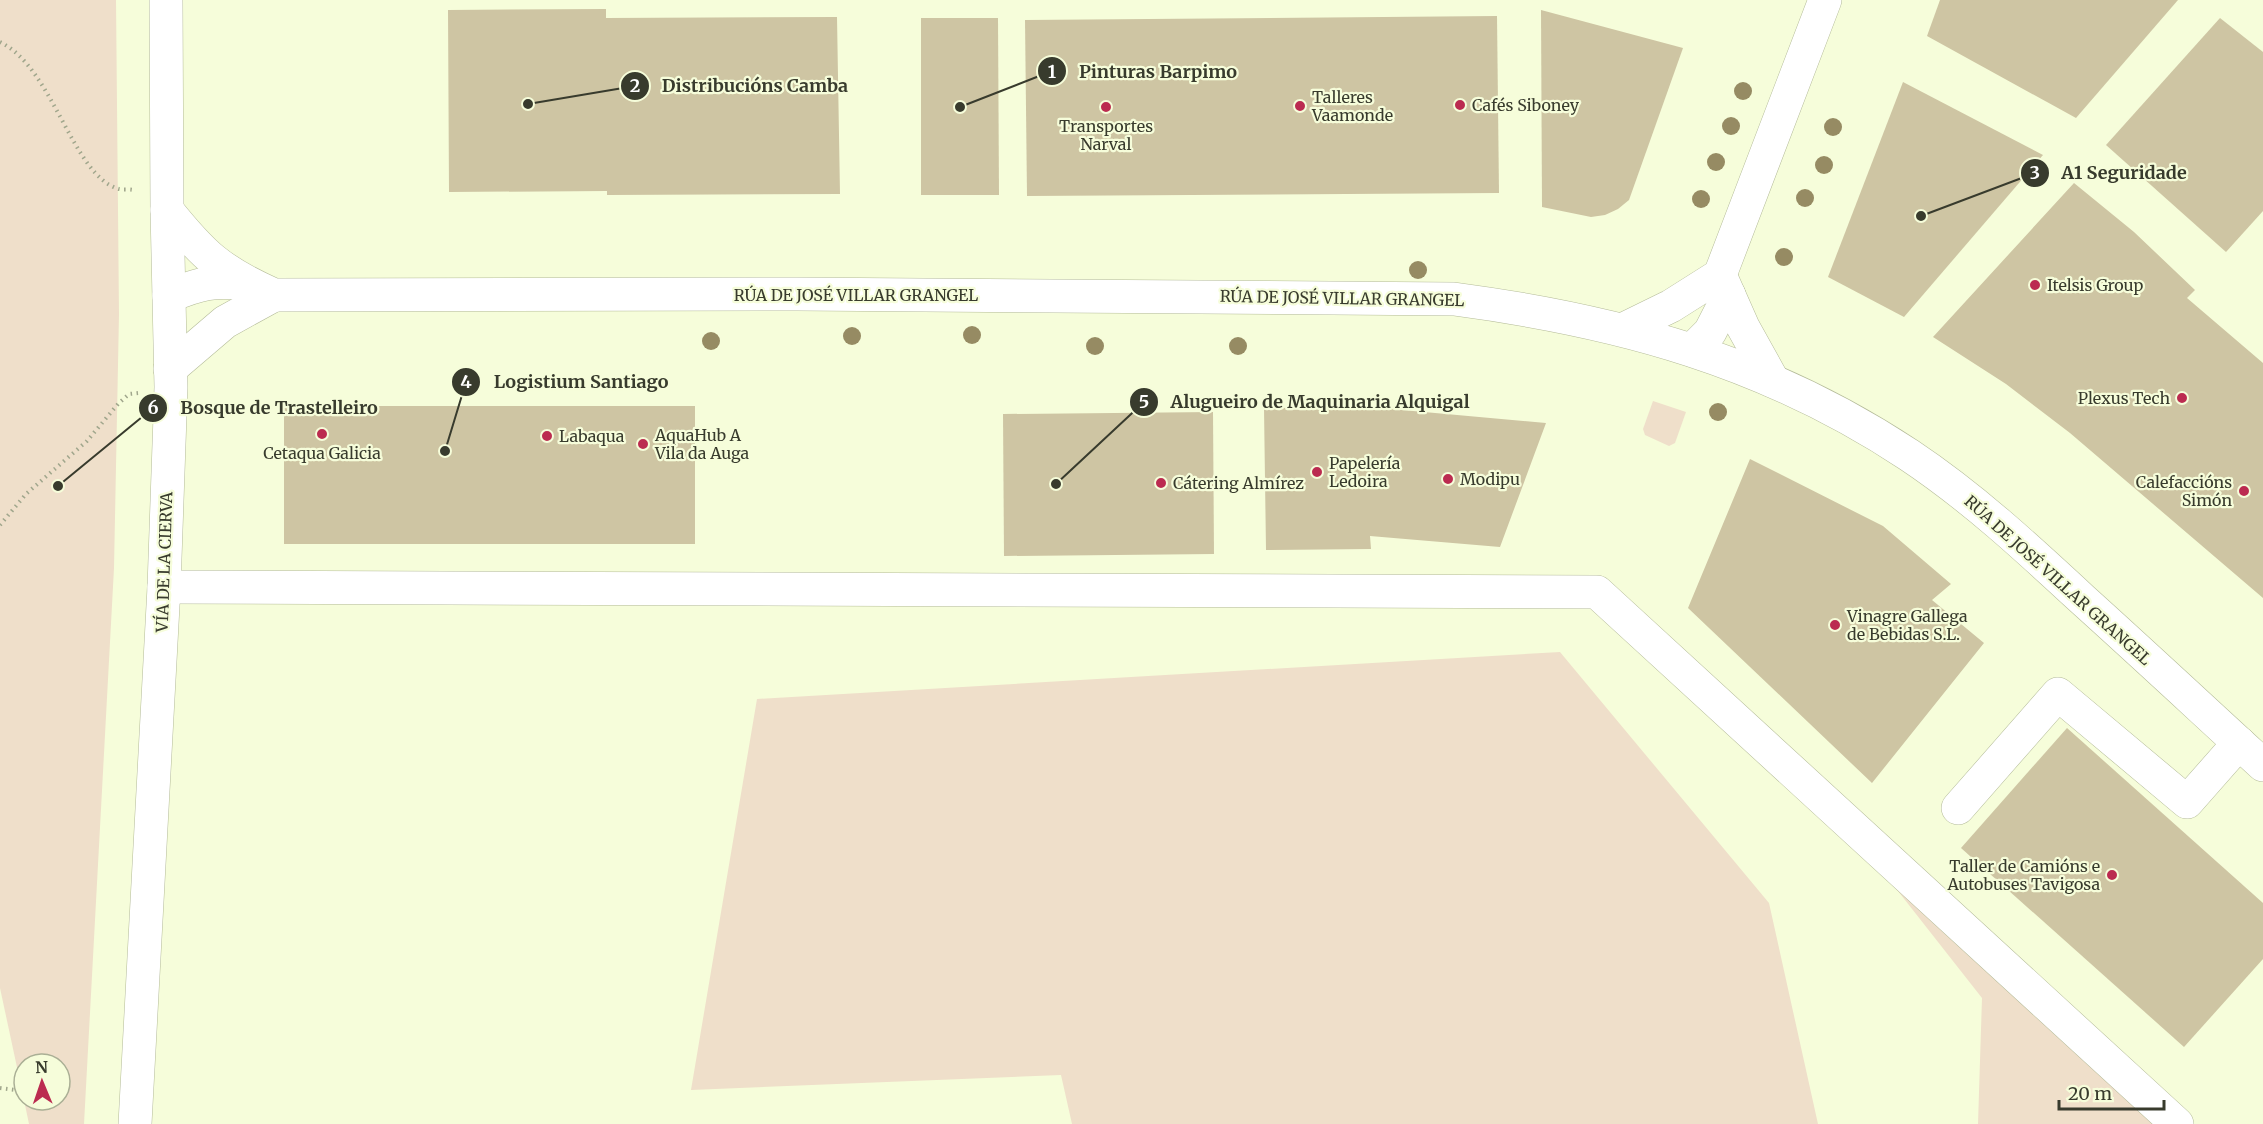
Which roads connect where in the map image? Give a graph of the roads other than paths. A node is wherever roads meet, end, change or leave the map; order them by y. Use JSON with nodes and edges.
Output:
{"nodes":[{"id":1,"x":166,"y":0,"type":"edge"},
{"id":2,"x":1825,"y":0,"type":"edge"},
{"id":3,"x":167,"y":200,"type":"junction"},
{"id":4,"x":1716,"y":287,"type":"junction"},
{"id":5,"x":169,"y":296,"type":"junction"},
{"id":6,"x":258,"y":296,"type":"junction"},
{"id":7,"x":1624,"y":329,"type":"junction"},
{"id":8,"x":1692,"y":350,"type":"junction"},
{"id":9,"x":171,"y":378,"type":"junction"},
{"id":10,"x":1773,"y":381,"type":"junction"},
{"id":11,"x":164,"y":587,"type":"junction"},
{"id":12,"x":2239,"y":743,"type":"junction"},
{"id":13,"x":2263,"y":765,"type":"edge"},
{"id":14,"x":1958,"y":808,"type":"dead end"},
{"id":15,"x":135,"y":1124,"type":"edge"},
{"id":16,"x":2177,"y":1124,"type":"edge"}],
"edges":[{"from":1,"to":3,"type":"street","name":"VÍA DE LA CIERVA"},
{"from":2,"to":4,"type":"street"},
{"from":3,"to":5,"type":"street","name":"VÍA DE LA CIERVA"},
{"from":3,"to":6,"type":"street"},
{"from":4,"to":7,"type":"street"},
{"from":4,"to":8,"type":"street"},
{"from":4,"to":10,"type":"street"},
{"from":5,"to":6,"type":"street","name":"RÚA DE JOSÉ VILLAR GRANGEL"},
{"from":5,"to":9,"type":"street","name":"VÍA DE LA CIERVA"},
{"from":6,"to":7,"type":"street","name":"RÚA DE JOSÉ VILLAR GRANGEL"},
{"from":6,"to":9,"type":"street"},
{"from":7,"to":8,"type":"street","name":"RÚA DE JOSÉ VILLAR GRANGEL"},
{"from":8,"to":10,"type":"street","name":"RÚA DE JOSÉ VILLAR GRANGEL"},
{"from":9,"to":11,"type":"street","name":"VÍA DE LA CIERVA"},
{"from":10,"to":12,"type":"street","name":"RÚA DE JOSÉ VILLAR GRANGEL"},
{"from":11,"to":15,"type":"street","name":"VÍA DE LA CIERVA"},
{"from":11,"to":16,"type":"street"},
{"from":12,"to":13,"type":"street","name":"RÚA DE JOSÉ VILLAR GRANGEL"},
{"from":12,"to":14,"type":"street"}]}
